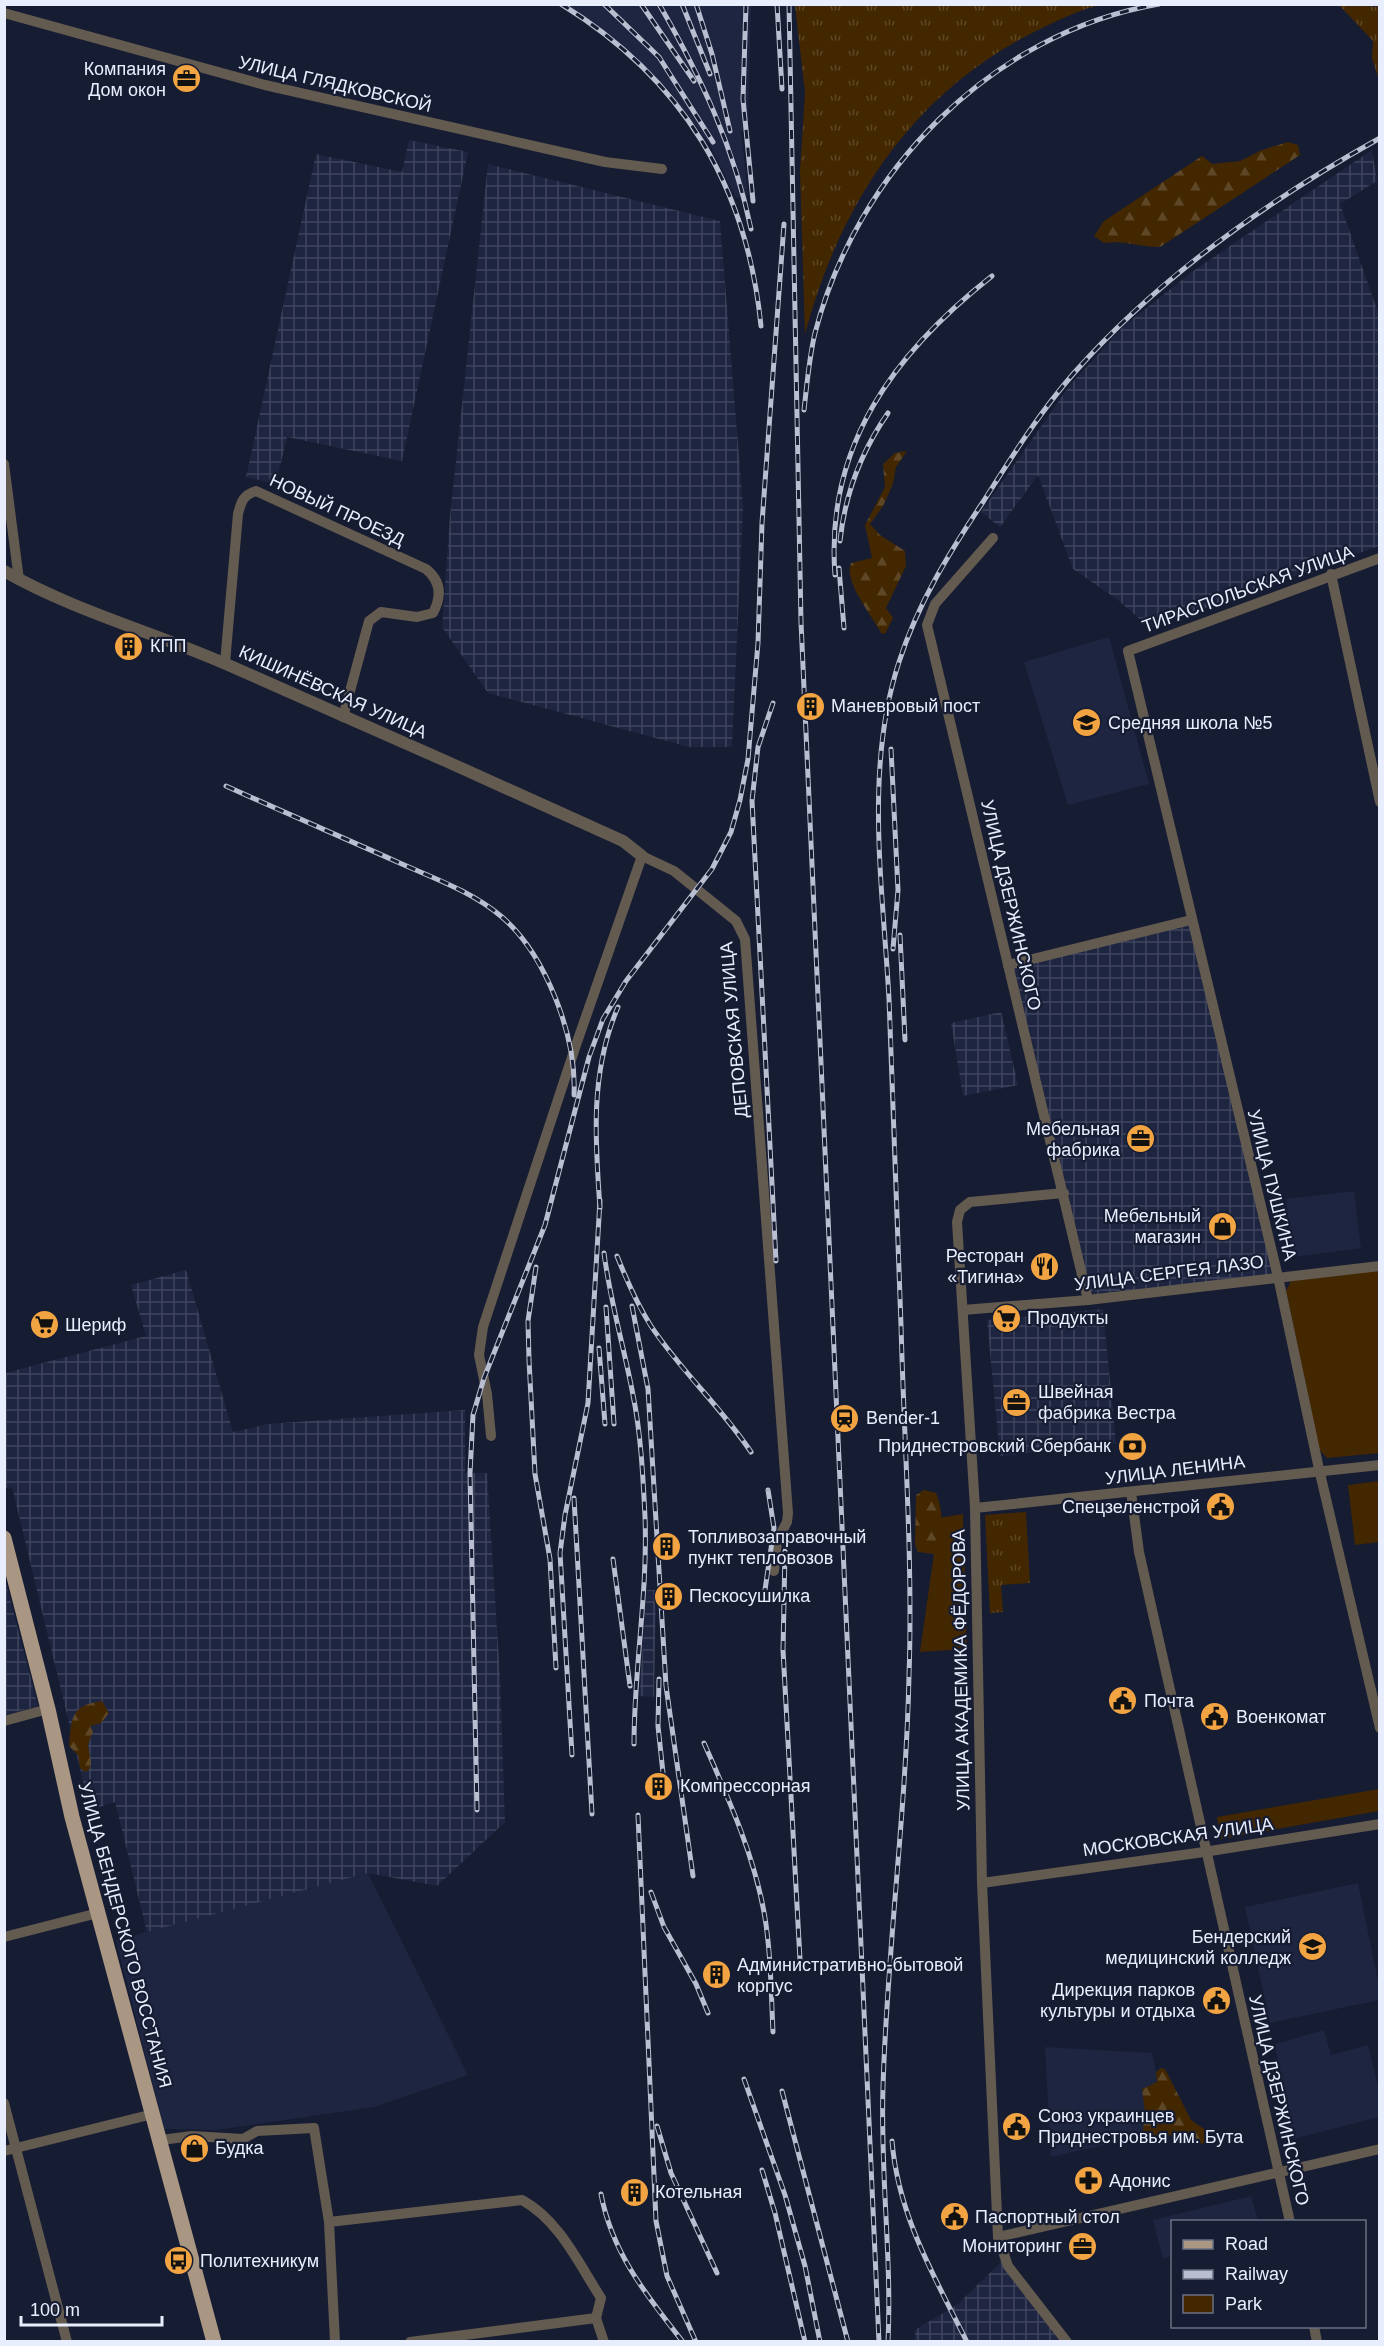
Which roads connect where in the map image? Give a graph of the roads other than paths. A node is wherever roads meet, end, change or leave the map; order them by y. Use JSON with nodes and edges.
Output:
{"nodes":[{"id":1,"x":4,"y":13,"type":"edge"},
{"id":2,"x":662,"y":169,"type":"dead end"},
{"id":3,"x":4,"y":464,"type":"edge"},
{"id":4,"x":993,"y":538,"type":"dead end"},
{"id":5,"x":1380,"y":558,"type":"edge"},
{"id":6,"x":4,"y":572,"type":"edge"},
{"id":7,"x":1331,"y":574,"type":"junction"},
{"id":8,"x":19,"y":580,"type":"junction"},
{"id":9,"x":1128,"y":651,"type":"joint"},
{"id":10,"x":225,"y":663,"type":"junction"},
{"id":11,"x":343,"y":717,"type":"junction"},
{"id":12,"x":1380,"y":802,"type":"edge"},
{"id":13,"x":642,"y":856,"type":"junction"},
{"id":14,"x":1191,"y":920,"type":"junction"},
{"id":15,"x":1008,"y":965,"type":"junction"},
{"id":16,"x":1064,"y":1193,"type":"junction"},
{"id":17,"x":1380,"y":1266,"type":"edge"},
{"id":18,"x":1278,"y":1277,"type":"junction"},
{"id":19,"x":1088,"y":1300,"type":"junction"},
{"id":20,"x":963,"y":1310,"type":"junction"},
{"id":21,"x":491,"y":1436,"type":"dead end"},
{"id":22,"x":1380,"y":1465,"type":"edge"},
{"id":23,"x":1319,"y":1469,"type":"junction"},
{"id":24,"x":1131,"y":1492,"type":"junction"},
{"id":25,"x":975,"y":1508,"type":"junction"},
{"id":26,"x":4,"y":1538,"type":"edge"},
{"id":27,"x":774,"y":1570,"type":"dead end"},
{"id":28,"x":48,"y":1709,"type":"junction"},
{"id":29,"x":4,"y":1721,"type":"edge"},
{"id":30,"x":1380,"y":1728,"type":"edge"},
{"id":31,"x":1380,"y":1824,"type":"edge"},
{"id":32,"x":1204,"y":1852,"type":"junction"},
{"id":33,"x":982,"y":1883,"type":"junction"},
{"id":34,"x":98,"y":1913,"type":"junction"},
{"id":35,"x":4,"y":1937,"type":"edge"},
{"id":36,"x":4,"y":2103,"type":"edge"},
{"id":37,"x":153,"y":2114,"type":"junction"},
{"id":38,"x":161,"y":2140,"type":"junction"},
{"id":39,"x":16,"y":2148,"type":"junction"},
{"id":40,"x":1380,"y":2149,"type":"edge"},
{"id":41,"x":4,"y":2151,"type":"edge"},
{"id":42,"x":1279,"y":2170,"type":"junction"},
{"id":43,"x":1290,"y":2220,"type":"edge"},
{"id":44,"x":329,"y":2222,"type":"junction"},
{"id":45,"x":998,"y":2237,"type":"junction"},
{"id":46,"x":596,"y":2318,"type":"junction"},
{"id":47,"x":67,"y":2342,"type":"edge"},
{"id":48,"x":214,"y":2342,"type":"edge"},
{"id":49,"x":335,"y":2342,"type":"edge"},
{"id":50,"x":410,"y":2342,"type":"edge"},
{"id":51,"x":604,"y":2342,"type":"edge"},
{"id":52,"x":1067,"y":2342,"type":"edge"}],
"edges":[{"from":1,"to":2,"type":"street","name":"УЛИЦА ГЛЯДКОВСКОЙ"},
{"from":3,"to":8,"type":"street"},
{"from":4,"to":15,"type":"street","name":"УЛИЦА ДЗЕРЖИНСКОГО"},
{"from":5,"to":7,"type":"street","name":"ТИРАСПОЛЬСКАЯ УЛИЦА"},
{"from":6,"to":8,"type":"street","name":"КИШИНЁВСКАЯ УЛИЦА"},
{"from":7,"to":9,"type":"street","name":"ТИРАСПОЛЬСКАЯ УЛИЦА"},
{"from":7,"to":12,"type":"street"},
{"from":8,"to":10,"type":"street","name":"КИШИНЁВСКАЯ УЛИЦА"},
{"from":9,"to":14,"type":"street","name":"УЛИЦА ПУШКИНА"},
{"from":10,"to":11,"type":"street","name":"КИШИНЁВСКАЯ УЛИЦА"},
{"from":10,"to":11,"type":"street","name":"НОВЫЙ ПРОЕЗД"},
{"from":11,"to":13,"type":"street","name":"КИШИНЁВСКАЯ УЛИЦА"},
{"from":13,"to":21,"type":"street"},
{"from":13,"to":27,"type":"street","name":"ДЕПОВСКАЯ УЛИЦА"},
{"from":14,"to":15,"type":"street"},
{"from":14,"to":18,"type":"street","name":"УЛИЦА ПУШКИНА"},
{"from":15,"to":16,"type":"street","name":"УЛИЦА ДЗЕРЖИНСКОГО"},
{"from":16,"to":19,"type":"street","name":"УЛИЦА ДЗЕРЖИНСКОГО"},
{"from":16,"to":20,"type":"street","name":"УЛИЦА АКАДЕМИКА ФЁДОРОВА"},
{"from":17,"to":18,"type":"street","name":"УЛИЦА СЕРГЕЯ ЛАЗО"},
{"from":18,"to":19,"type":"street","name":"УЛИЦА СЕРГЕЯ ЛАЗО"},
{"from":18,"to":23,"type":"street","name":"УЛИЦА ПУШКИНА"},
{"from":19,"to":20,"type":"street","name":"УЛИЦА СЕРГЕЯ ЛАЗО"},
{"from":20,"to":25,"type":"street","name":"УЛИЦА АКАДЕМИКА ФЁДОРОВА"},
{"from":22,"to":23,"type":"street","name":"УЛИЦА ЛЕНИНА"},
{"from":23,"to":24,"type":"street","name":"УЛИЦА ЛЕНИНА"},
{"from":23,"to":30,"type":"street","name":"УЛИЦА ПУШКИНА"},
{"from":24,"to":25,"type":"street","name":"УЛИЦА ЛЕНИНА"},
{"from":24,"to":32,"type":"street","name":"УЛИЦА ДЗЕРЖИНСКОГО"},
{"from":25,"to":33,"type":"street","name":"УЛИЦА АКАДЕМИКА ФЁДОРОВА"},
{"from":26,"to":28,"type":"main road","name":"УЛИЦА БЕНДЕРСКОГО ВОССТАНИЯ"},
{"from":28,"to":29,"type":"street"},
{"from":28,"to":34,"type":"main road","name":"УЛИЦА БЕНДЕРСКОГО ВОССТАНИЯ"},
{"from":31,"to":32,"type":"street","name":"МОСКОВСКАЯ УЛИЦА"},
{"from":32,"to":33,"type":"street","name":"МОСКОВСКАЯ УЛИЦА"},
{"from":32,"to":42,"type":"street","name":"УЛИЦА ДЗЕРЖИНСКОГО"},
{"from":33,"to":45,"type":"street","name":"УЛИЦА АКАДЕМИКА ФЁДОРОВА"},
{"from":34,"to":35,"type":"street"},
{"from":34,"to":37,"type":"main road","name":"УЛИЦА БЕНДЕРСКОГО ВОССТАНИЯ"},
{"from":36,"to":39,"type":"street"},
{"from":37,"to":38,"type":"main road","name":"УЛИЦА БЕНДЕРСКОГО ВОССТАНИЯ"},
{"from":37,"to":39,"type":"street"},
{"from":38,"to":44,"type":"street"},
{"from":38,"to":48,"type":"main road","name":"УЛИЦА БЕНДЕРСКОГО ВОССТАНИЯ"},
{"from":39,"to":41,"type":"street"},
{"from":39,"to":47,"type":"street"},
{"from":40,"to":42,"type":"street"},
{"from":42,"to":43,"type":"street","name":"УЛИЦА ДЗЕРЖИНСКОГО"},
{"from":42,"to":45,"type":"street"},
{"from":44,"to":46,"type":"street"},
{"from":44,"to":49,"type":"street"},
{"from":45,"to":52,"type":"street","name":"УЛИЦА АКАДЕМИКА ФЁДОРОВА"},
{"from":46,"to":50,"type":"street"},
{"from":46,"to":51,"type":"street"}]}
